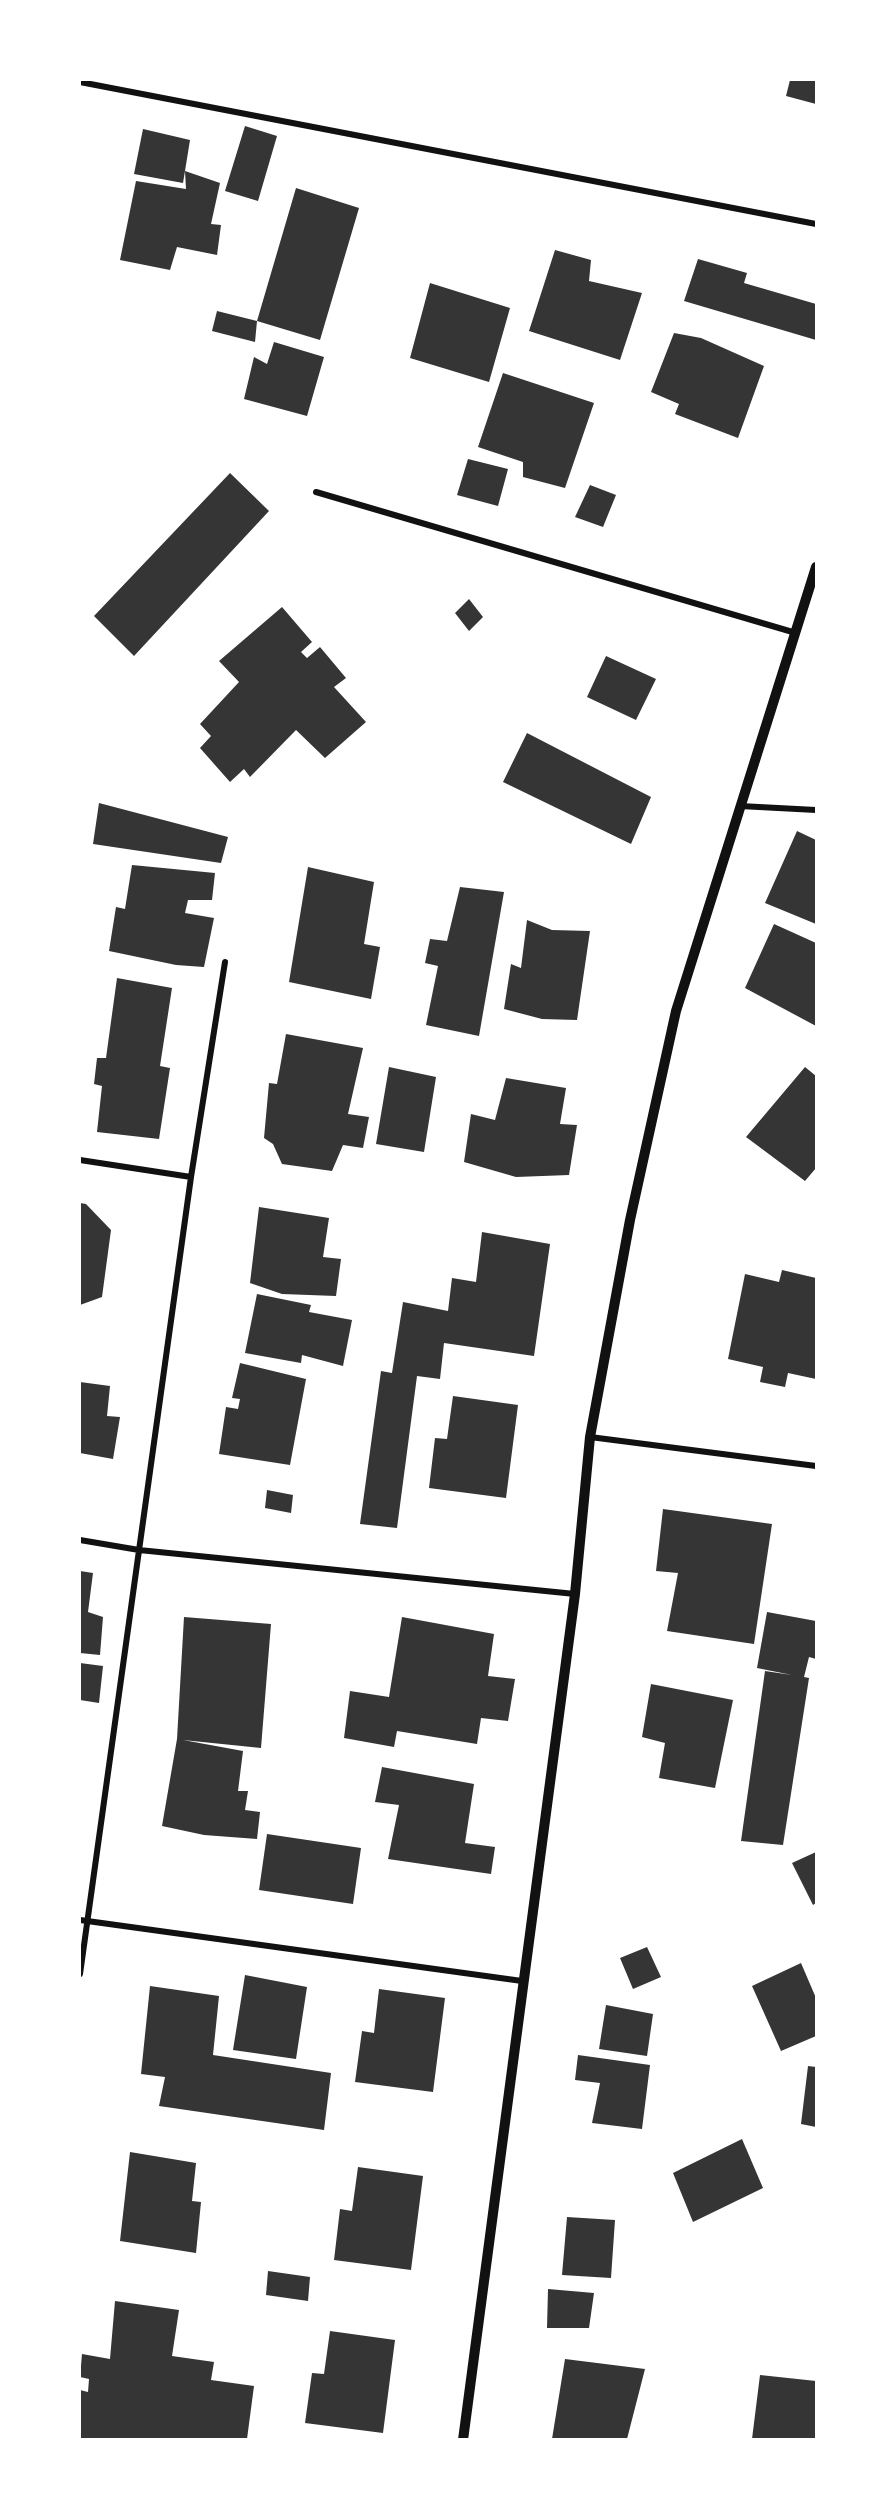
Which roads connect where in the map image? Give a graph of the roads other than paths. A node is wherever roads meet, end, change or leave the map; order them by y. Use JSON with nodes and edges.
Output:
{"nodes":[{"id":1,"x":80,"y":82,"type":"edge"},
{"id":2,"x":816,"y":224,"type":"edge"},
{"id":3,"x":316,"y":492,"type":"dead end"},
{"id":4,"x":816,"y":567,"type":"edge"},
{"id":5,"x":797,"y":633,"type":"junction"},
{"id":6,"x":740,"y":806,"type":"junction"},
{"id":7,"x":816,"y":810,"type":"edge"},
{"id":8,"x":225,"y":962,"type":"dead end"},
{"id":9,"x":80,"y":1160,"type":"edge"},
{"id":10,"x":191,"y":1177,"type":"junction"},
{"id":11,"x":590,"y":1437,"type":"junction"},
{"id":12,"x":816,"y":1466,"type":"edge"},
{"id":13,"x":80,"y":1540,"type":"edge"},
{"id":14,"x":139,"y":1550,"type":"junction"},
{"id":15,"x":575,"y":1594,"type":"junction"},
{"id":16,"x":82,"y":1920,"type":"edge"},
{"id":17,"x":80,"y":1974,"type":"edge"},
{"id":18,"x":522,"y":1981,"type":"junction"},
{"id":19,"x":463,"y":2439,"type":"edge"}],
"edges":[{"from":1,"to":2,"type":"street"},
{"from":3,"to":5,"type":"street"},
{"from":4,"to":5,"type":"street"},
{"from":5,"to":6,"type":"street"},
{"from":6,"to":7,"type":"street"},
{"from":6,"to":11,"type":"street"},
{"from":8,"to":10,"type":"street"},
{"from":9,"to":10,"type":"street"},
{"from":10,"to":14,"type":"street"},
{"from":11,"to":12,"type":"street"},
{"from":11,"to":15,"type":"street"},
{"from":13,"to":14,"type":"street"},
{"from":14,"to":15,"type":"street"},
{"from":14,"to":16,"type":"street"},
{"from":15,"to":18,"type":"street"},
{"from":16,"to":17,"type":"street"},
{"from":16,"to":18,"type":"street"},
{"from":18,"to":19,"type":"street"}]}
